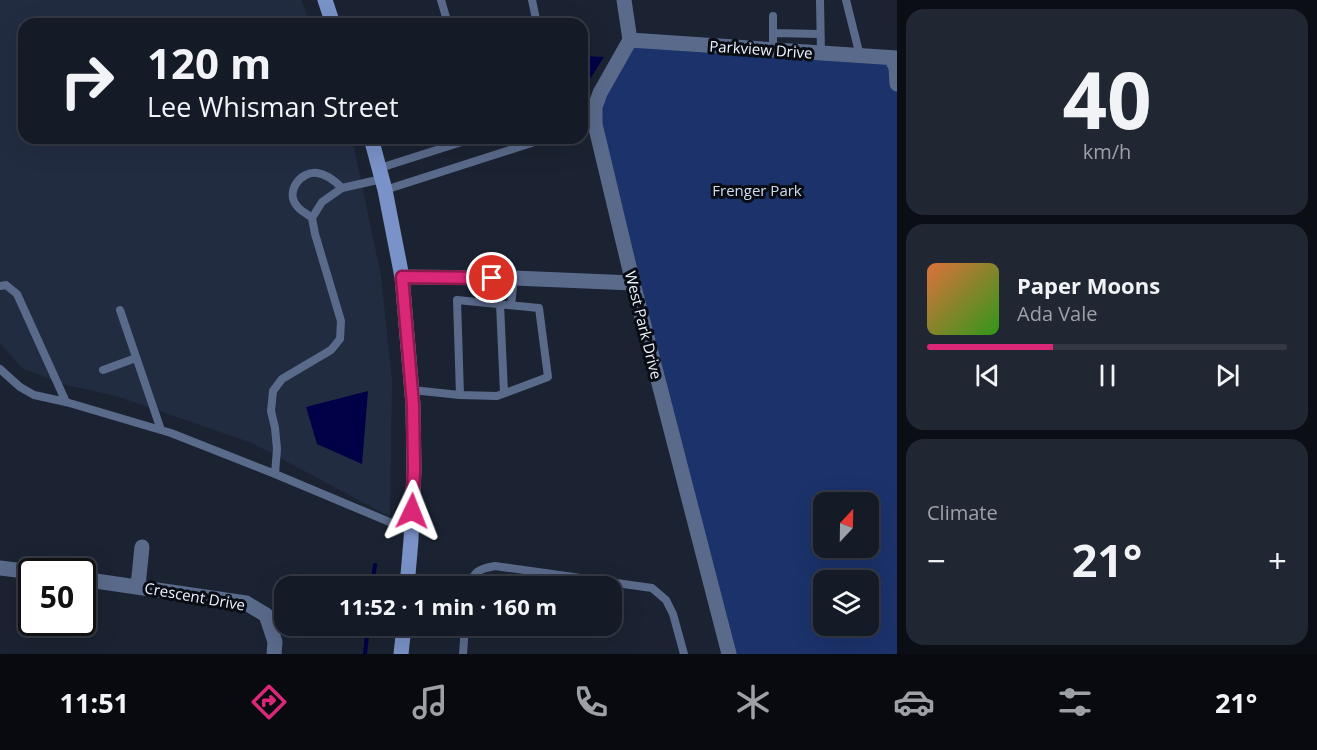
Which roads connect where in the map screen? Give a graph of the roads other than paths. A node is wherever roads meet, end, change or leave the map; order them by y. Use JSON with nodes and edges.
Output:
{"nodes":[{"id":1,"x":325,"y":0,"type":"edge"},
{"id":2,"x":441,"y":0,"type":"edge"},
{"id":3,"x":532,"y":0,"type":"edge"},
{"id":4,"x":624,"y":0,"type":"edge"},
{"id":5,"x":820,"y":0,"type":"edge"},
{"id":6,"x":846,"y":0,"type":"edge"},
{"id":7,"x":773,"y":16,"type":"dead end"},
{"id":8,"x":331,"y":18,"type":"edge"},
{"id":9,"x":446,"y":18,"type":"edge"},
{"id":10,"x":536,"y":18,"type":"edge"},
{"id":11,"x":773,"y":33,"type":"junction"},
{"id":12,"x":820,"y":34,"type":"junction"},
{"id":13,"x":630,"y":40,"type":"junction"},
{"id":14,"x":773,"y":50,"type":"junction"},
{"id":15,"x":820,"y":53,"type":"junction"},
{"id":16,"x":860,"y":56,"type":"junction"},
{"id":17,"x":894,"y":58,"type":"edge"},
{"id":18,"x":897,"y":84,"type":"edge"},
{"id":19,"x":588,"y":126,"type":"edge"},
{"id":20,"x":373,"y":144,"type":"edge"},
{"id":21,"x":461,"y":144,"type":"edge"},
{"id":22,"x":523,"y":144,"type":"edge"},
{"id":23,"x":382,"y":179,"type":"junction"},
{"id":24,"x":342,"y":188,"type":"junction"},
{"id":25,"x":312,"y":218,"type":"junction"},
{"id":26,"x":402,"y":277,"type":"junction"},
{"id":27,"x":514,"y":278,"type":"junction"},
{"id":28,"x":633,"y":284,"type":"junction"},
{"id":29,"x":0,"y":286,"type":"edge"},
{"id":30,"x":500,"y":304,"type":"junction"},
{"id":31,"x":511,"y":305,"type":"junction"},
{"id":32,"x":120,"y":310,"type":"dead end"},
{"id":33,"x":136,"y":358,"type":"junction"},
{"id":34,"x":0,"y":369,"type":"edge"},
{"id":35,"x":103,"y":370,"type":"dead end"},
{"id":36,"x":412,"y":390,"type":"junction"},
{"id":37,"x":504,"y":393,"type":"junction"},
{"id":38,"x":460,"y":395,"type":"junction"},
{"id":39,"x":66,"y":402,"type":"junction"},
{"id":40,"x":161,"y":430,"type":"junction"},
{"id":41,"x":275,"y":474,"type":"junction"},
{"id":42,"x":411,"y":531,"type":"junction"},
{"id":43,"x":142,"y":547,"type":"dead end"},
{"id":44,"x":0,"y":568,"type":"edge"},
{"id":45,"x":18,"y":570,"type":"edge"},
{"id":46,"x":408,"y":576,"type":"edge"},
{"id":47,"x":473,"y":576,"type":"edge"},
{"id":48,"x":566,"y":576,"type":"edge"},
{"id":49,"x":96,"y":581,"type":"edge"},
{"id":50,"x":622,"y":584,"type":"edge"},
{"id":51,"x":138,"y":586,"type":"junction"},
{"id":52,"x":403,"y":636,"type":"edge"},
{"id":53,"x":464,"y":636,"type":"edge"},
{"id":54,"x":274,"y":654,"type":"edge"},
{"id":55,"x":401,"y":654,"type":"edge"},
{"id":56,"x":463,"y":654,"type":"edge"},
{"id":57,"x":684,"y":654,"type":"edge"},
{"id":58,"x":729,"y":654,"type":"edge"}],
"edges":[{"from":1,"to":8,"type":"main road"},
{"from":2,"to":9,"type":"lane"},
{"from":3,"to":10,"type":"lane"},
{"from":4,"to":13,"type":"street"},
{"from":5,"to":12,"type":"lane"},
{"from":6,"to":16,"type":"lane"},
{"from":7,"to":11,"type":"lane"},
{"from":11,"to":12,"type":"lane"},
{"from":11,"to":14,"type":"lane"},
{"from":12,"to":15,"type":"lane"},
{"from":13,"to":14,"type":"street","name":"Parkview Drive"},
{"from":13,"to":19,"type":"street","name":"West Park Drive"},
{"from":14,"to":15,"type":"street","name":"Parkview Drive"},
{"from":15,"to":16,"type":"street","name":"Parkview Drive"},
{"from":16,"to":17,"type":"street","name":"Parkview Drive"},
{"from":17,"to":18,"type":"street"},
{"from":19,"to":28,"type":"street","name":"West Park Drive"},
{"from":20,"to":23,"type":"main road"},
{"from":21,"to":23,"type":"lane"},
{"from":22,"to":23,"type":"lane"},
{"from":23,"to":24,"type":"lane"},
{"from":23,"to":26,"type":"main road"},
{"from":24,"to":25,"type":"lane"},
{"from":24,"to":25,"type":"lane"},
{"from":25,"to":41,"type":"lane"},
{"from":26,"to":27,"type":"street"},
{"from":26,"to":36,"type":"main road"},
{"from":27,"to":28,"type":"street"},
{"from":27,"to":31,"type":"lane"},
{"from":28,"to":58,"type":"street","name":"West Park Drive"},
{"from":29,"to":39,"type":"lane"},
{"from":30,"to":31,"type":"lane"},
{"from":30,"to":37,"type":"lane"},
{"from":30,"to":38,"type":"lane"},
{"from":31,"to":37,"type":"lane"},
{"from":32,"to":33,"type":"lane"},
{"from":33,"to":35,"type":"lane"},
{"from":33,"to":40,"type":"lane"},
{"from":34,"to":39,"type":"lane"},
{"from":36,"to":38,"type":"lane"},
{"from":36,"to":42,"type":"main road"},
{"from":37,"to":38,"type":"lane"},
{"from":39,"to":40,"type":"lane"},
{"from":40,"to":41,"type":"lane"},
{"from":41,"to":42,"type":"lane"},
{"from":42,"to":46,"type":"main road"},
{"from":43,"to":51,"type":"street"},
{"from":44,"to":45,"type":"street"},
{"from":47,"to":48,"type":"lane"},
{"from":49,"to":51,"type":"street","name":"Crescent Drive"},
{"from":50,"to":57,"type":"lane"},
{"from":51,"to":54,"type":"street","name":"Crescent Drive"},
{"from":52,"to":55,"type":"main road"},
{"from":53,"to":56,"type":"lane"}]}
